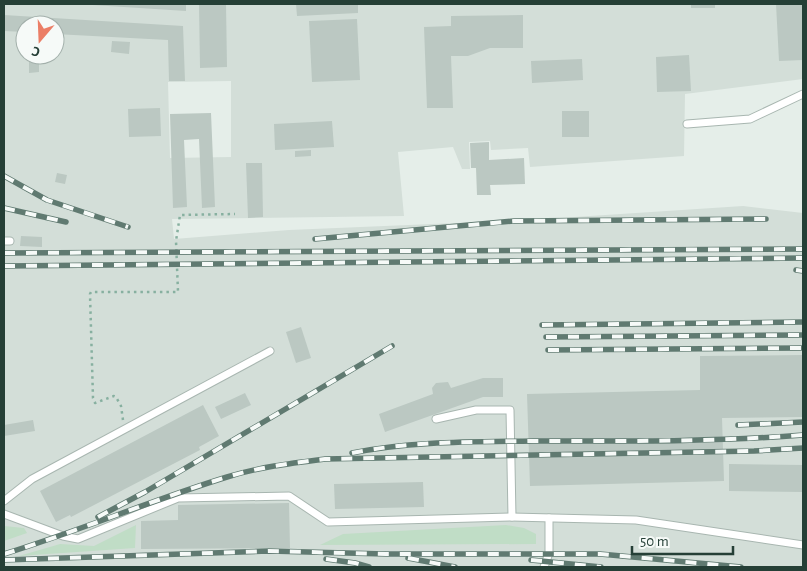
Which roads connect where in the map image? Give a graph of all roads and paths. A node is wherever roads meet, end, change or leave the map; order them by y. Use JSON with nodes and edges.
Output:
{"nodes":[{"id":1,"x":803,"y":94,"type":"edge"},
{"id":2,"x":687,"y":124,"type":"dead end"},
{"id":3,"x":235,"y":214,"type":"dead end"},
{"id":4,"x":270,"y":351,"type":"dead end"},
{"id":5,"x":436,"y":419,"type":"dead end"},
{"id":6,"x":125,"y":429,"type":"junction"},
{"id":7,"x":4,"y":501,"type":"edge"},
{"id":8,"x":4,"y":514,"type":"edge"},
{"id":9,"x":512,"y":517,"type":"junction"},
{"id":10,"x":549,"y":518,"type":"junction"},
{"id":11,"x":803,"y":545,"type":"edge"},
{"id":12,"x":544,"y":567,"type":"edge"}],
"edges":[{"from":1,"to":2,"type":"lane"},
{"from":3,"to":6,"type":"path"},
{"from":4,"to":6,"type":"lane"},
{"from":5,"to":9,"type":"lane"},
{"from":6,"to":7,"type":"lane"},
{"from":8,"to":9,"type":"lane"},
{"from":9,"to":10,"type":"lane"},
{"from":10,"to":11,"type":"lane"},
{"from":10,"to":12,"type":"lane"}]}
